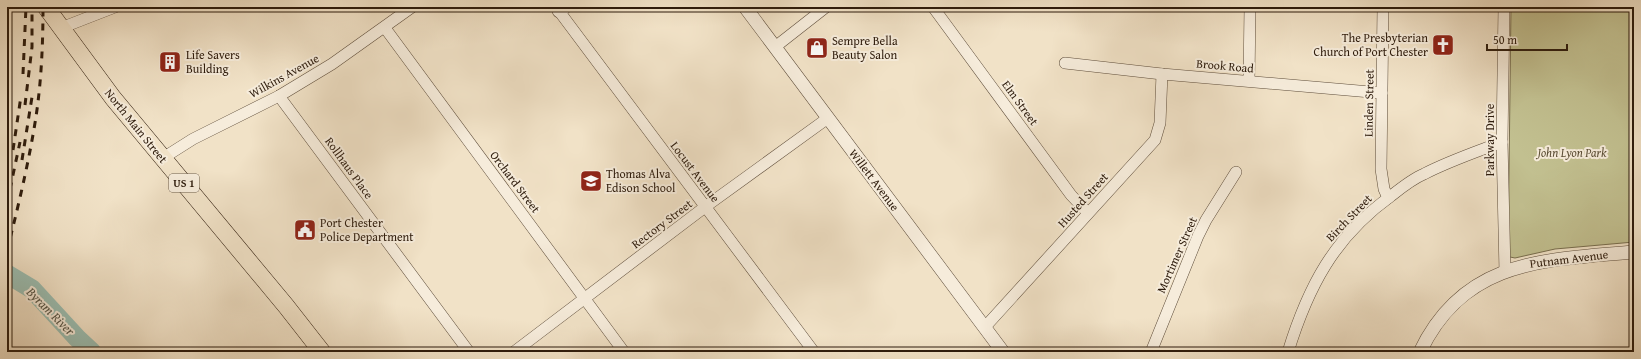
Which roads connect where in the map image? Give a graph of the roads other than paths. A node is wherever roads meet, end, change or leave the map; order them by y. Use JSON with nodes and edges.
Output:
{"nodes":[{"id":1,"x":46,"y":7,"type":"edge"},
{"id":2,"x":115,"y":7,"type":"edge"},
{"id":3,"x":412,"y":7,"type":"edge"},
{"id":4,"x":745,"y":7,"type":"edge"},
{"id":5,"x":826,"y":7,"type":"edge"},
{"id":6,"x":933,"y":7,"type":"edge"},
{"id":7,"x":1250,"y":7,"type":"edge"},
{"id":8,"x":1383,"y":7,"type":"edge"},
{"id":9,"x":1504,"y":7,"type":"edge"},
{"id":10,"x":560,"y":8,"type":"edge"},
{"id":11,"x":61,"y":28,"type":"junction"},
{"id":12,"x":385,"y":28,"type":"junction"},
{"id":13,"x":776,"y":47,"type":"junction"},
{"id":14,"x":1065,"y":63,"type":"dead end"},
{"id":15,"x":1162,"y":74,"type":"junction"},
{"id":16,"x":1249,"y":81,"type":"junction"},
{"id":17,"x":1382,"y":93,"type":"junction"},
{"id":18,"x":279,"y":96,"type":"junction"},
{"id":19,"x":828,"y":118,"type":"junction"},
{"id":20,"x":1502,"y":142,"type":"junction"},
{"id":21,"x":163,"y":158,"type":"junction"},
{"id":22,"x":1236,"y":172,"type":"dead end"},
{"id":23,"x":1388,"y":198,"type":"junction"},
{"id":24,"x":705,"y":208,"type":"junction"},
{"id":25,"x":1088,"y":213,"type":"junction"},
{"id":26,"x":1634,"y":252,"type":"edge"},
{"id":27,"x":1504,"y":272,"type":"junction"},
{"id":28,"x":584,"y":299,"type":"junction"},
{"id":29,"x":985,"y":327,"type":"junction"},
{"id":30,"x":322,"y":352,"type":"edge"},
{"id":31,"x":469,"y":352,"type":"edge"},
{"id":32,"x":514,"y":352,"type":"edge"},
{"id":33,"x":624,"y":352,"type":"edge"},
{"id":34,"x":814,"y":352,"type":"edge"},
{"id":35,"x":1003,"y":352,"type":"edge"},
{"id":36,"x":1151,"y":352,"type":"edge"},
{"id":37,"x":1288,"y":352,"type":"edge"},
{"id":38,"x":1420,"y":352,"type":"edge"}],
"edges":[{"from":1,"to":11,"type":"main road","name":"North Main Street","number":"US 1"},
{"from":2,"to":11,"type":"street"},
{"from":3,"to":12,"type":"street","name":"Wilkins Avenue"},
{"from":4,"to":13,"type":"street","name":"Willett Avenue"},
{"from":5,"to":13,"type":"street"},
{"from":6,"to":25,"type":"street","name":"Elm Street"},
{"from":7,"to":16,"type":"street"},
{"from":8,"to":17,"type":"street","name":"Linden Street"},
{"from":9,"to":20,"type":"street","name":"Parkway Drive"},
{"from":10,"to":24,"type":"street","name":"Locust Avenue"},
{"from":11,"to":21,"type":"main road","name":"North Main Street","number":"US 1"},
{"from":12,"to":18,"type":"street","name":"Wilkins Avenue"},
{"from":12,"to":28,"type":"street","name":"Orchard Street"},
{"from":13,"to":19,"type":"street","name":"Willett Avenue"},
{"from":14,"to":15,"type":"street","name":"Brook Road"},
{"from":15,"to":16,"type":"street","name":"Brook Road"},
{"from":15,"to":25,"type":"street","name":"Husted Street"},
{"from":16,"to":17,"type":"street","name":"Brook Road"},
{"from":17,"to":23,"type":"street","name":"Linden Street"},
{"from":18,"to":21,"type":"street","name":"Wilkins Avenue"},
{"from":18,"to":31,"type":"street","name":"Rollhaus Place"},
{"from":19,"to":24,"type":"street","name":"Rectory Street"},
{"from":19,"to":29,"type":"street","name":"Willett Avenue"},
{"from":20,"to":23,"type":"street","name":"Birch Street"},
{"from":20,"to":27,"type":"street","name":"Parkway Drive"},
{"from":21,"to":30,"type":"main road","name":"North Main Street","number":"US 1"},
{"from":22,"to":36,"type":"street","name":"Mortimer Street"},
{"from":23,"to":37,"type":"street","name":"Birch Street"},
{"from":24,"to":28,"type":"street","name":"Rectory Street"},
{"from":24,"to":34,"type":"street","name":"Locust Avenue"},
{"from":25,"to":29,"type":"street","name":"Husted Street"},
{"from":26,"to":27,"type":"street","name":"Putnam Avenue"},
{"from":27,"to":38,"type":"street","name":"Putnam Avenue"},
{"from":28,"to":32,"type":"street","name":"Rectory Street"},
{"from":28,"to":33,"type":"street","name":"Orchard Street"},
{"from":29,"to":35,"type":"street","name":"Willett Avenue"}]}
